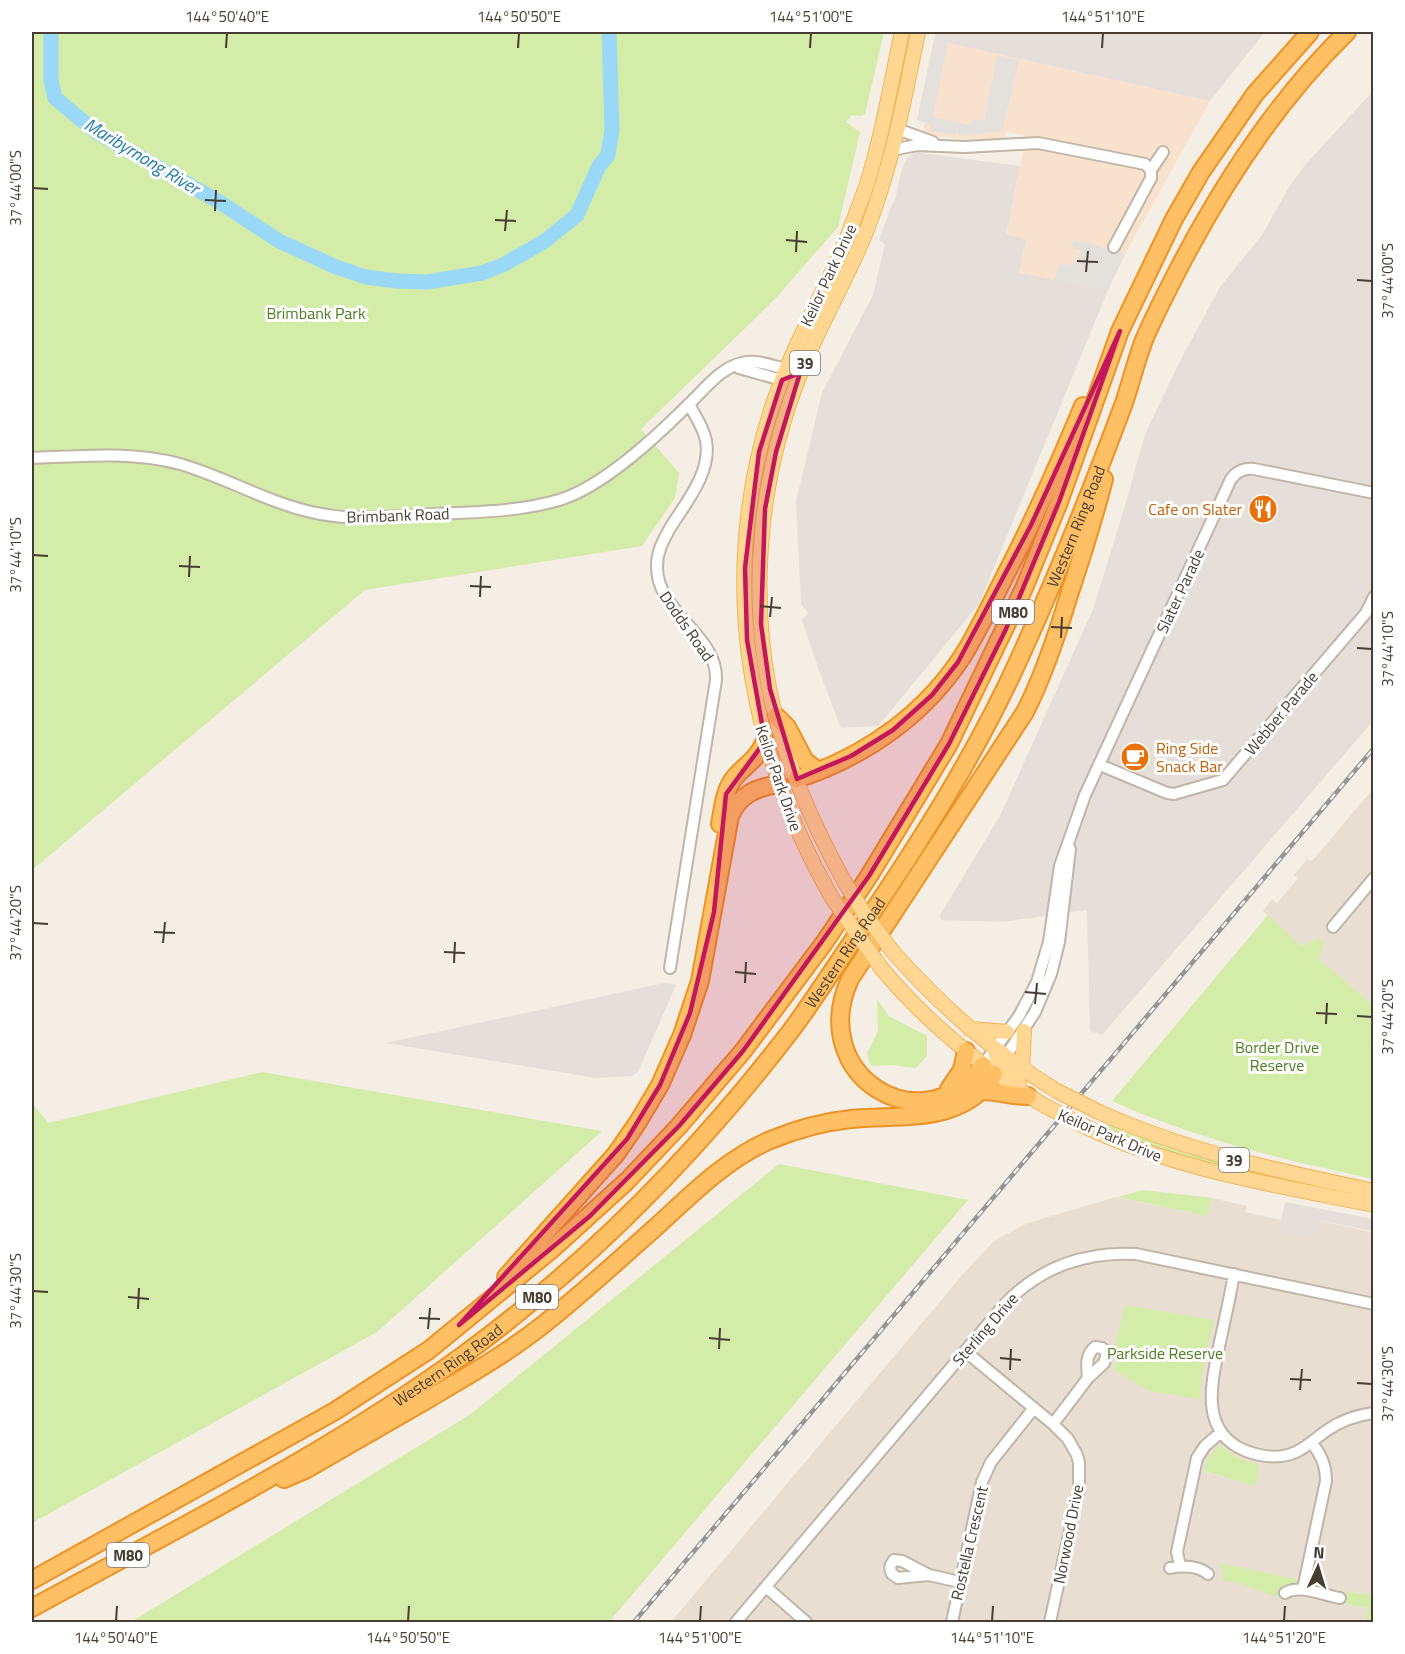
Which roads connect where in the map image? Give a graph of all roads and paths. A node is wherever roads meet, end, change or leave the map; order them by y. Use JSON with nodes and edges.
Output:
{"nodes":[{"id":1,"x":902,"y":32,"type":"edge"},
{"id":2,"x":918,"y":32,"type":"edge"},
{"id":3,"x":1310,"y":32,"type":"edge"},
{"id":4,"x":1345,"y":34,"type":"edge"},
{"id":5,"x":881,"y":129,"type":"junction"},
{"id":6,"x":897,"y":129,"type":"junction"},
{"id":7,"x":942,"y":145,"type":"junction"},
{"id":8,"x":892,"y":150,"type":"junction"},
{"id":9,"x":1163,"y":152,"type":"dead end"},
{"id":10,"x":1151,"y":170,"type":"junction"},
{"id":11,"x":1114,"y":247,"type":"dead end"},
{"id":12,"x":1120,"y":331,"type":"junction"},
{"id":13,"x":800,"y":373,"type":"junction"},
{"id":14,"x":784,"y":374,"type":"junction"},
{"id":15,"x":689,"y":404,"type":"junction"},
{"id":16,"x":1123,"y":405,"type":"junction"},
{"id":17,"x":32,"y":458,"type":"edge"},
{"id":18,"x":1374,"y":493,"type":"edge"},
{"id":19,"x":1374,"y":597,"type":"edge"},
{"id":20,"x":776,"y":716,"type":"junction"},
{"id":21,"x":765,"y":741,"type":"junction"},
{"id":22,"x":1100,"y":765,"type":"junction"},
{"id":23,"x":818,"y":771,"type":"junction"},
{"id":24,"x":797,"y":779,"type":"junction"},
{"id":25,"x":778,"y":784,"type":"junction"},
{"id":26,"x":1070,"y":840,"type":"junction"},
{"id":27,"x":1374,"y":878,"type":"edge"},
{"id":28,"x":714,"y":912,"type":"junction"},
{"id":29,"x":1333,"y":927,"type":"dead end"},
{"id":30,"x":670,"y":968,"type":"dead end"},
{"id":31,"x":970,"y":1029,"type":"junction"},
{"id":32,"x":1024,"y":1031,"type":"junction"},
{"id":33,"x":1007,"y":1032,"type":"junction"},
{"id":34,"x":966,"y":1051,"type":"junction"},
{"id":35,"x":995,"y":1062,"type":"junction"},
{"id":36,"x":1022,"y":1069,"type":"junction"},
{"id":37,"x":980,"y":1091,"type":"junction"},
{"id":38,"x":1024,"y":1094,"type":"junction"},
{"id":39,"x":939,"y":1097,"type":"junction"},
{"id":40,"x":1374,"y":1191,"type":"edge"},
{"id":41,"x":1374,"y":1205,"type":"edge"},
{"id":42,"x":1234,"y":1274,"type":"junction"},
{"id":43,"x":1374,"y":1304,"type":"edge"},
{"id":44,"x":459,"y":1325,"type":"junction"},
{"id":45,"x":965,"y":1351,"type":"junction"},
{"id":46,"x":1088,"y":1378,"type":"dead end"},
{"id":47,"x":1034,"y":1408,"type":"junction"},
{"id":48,"x":1374,"y":1413,"type":"edge"},
{"id":49,"x":1053,"y":1424,"type":"junction"},
{"id":50,"x":1221,"y":1432,"type":"junction"},
{"id":51,"x":1312,"y":1443,"type":"junction"},
{"id":52,"x":225,"y":1504,"type":"junction"},
{"id":53,"x":1208,"y":1574,"type":"dead end"},
{"id":54,"x":930,"y":1575,"type":"dead end"},
{"id":55,"x":32,"y":1580,"type":"edge"},
{"id":56,"x":960,"y":1582,"type":"junction"},
{"id":57,"x":766,"y":1587,"type":"junction"},
{"id":58,"x":1303,"y":1589,"type":"junction"},
{"id":59,"x":1285,"y":1593,"type":"dead end"},
{"id":60,"x":1340,"y":1598,"type":"dead end"},
{"id":61,"x":32,"y":1608,"type":"edge"},
{"id":62,"x":736,"y":1623,"type":"edge"},
{"id":63,"x":806,"y":1623,"type":"edge"},
{"id":64,"x":952,"y":1623,"type":"edge"},
{"id":65,"x":1050,"y":1623,"type":"edge"}],
"edges":[{"from":1,"to":5,"type":"main road","name":"Keilor Park Drive","number":"39"},
{"from":2,"to":6,"type":"main road","name":"Keilor Park Drive","number":"39"},
{"from":3,"to":12,"type":"highway","name":"Western Ring Road","number":"M80"},
{"from":4,"to":16,"type":"highway","name":"Western Ring Road","number":"M80"},
{"from":5,"to":6,"type":"main road"},
{"from":5,"to":14,"type":"main road","name":"Keilor Park Drive","number":"39"},
{"from":6,"to":7,"type":"street"},
{"from":6,"to":8,"type":"main road","name":"Keilor Park Drive","number":"39"},
{"from":7,"to":8,"type":"street"},
{"from":7,"to":10,"type":"street"},
{"from":8,"to":13,"type":"main road","name":"Keilor Park Drive","number":"39"},
{"from":9,"to":10,"type":"street"},
{"from":10,"to":11,"type":"street"},
{"from":12,"to":23,"type":"highway"},
{"from":12,"to":44,"type":"highway","name":"Western Ring Road","number":"M80"},
{"from":13,"to":14,"type":"main road"},
{"from":13,"to":20,"type":"main road","name":"Keilor Park Drive","number":"39"},
{"from":14,"to":15,"type":"street","name":"Brimbank Road"},
{"from":14,"to":21,"type":"main road","name":"Keilor Park Drive","number":"39"},
{"from":15,"to":17,"type":"street","name":"Brimbank Road"},
{"from":15,"to":30,"type":"street","name":"Dodds Road"},
{"from":16,"to":39,"type":"highway"},
{"from":16,"to":52,"type":"highway","name":"Western Ring Road","number":"M80"},
{"from":18,"to":22,"type":"street","name":"Slater Parade"},
{"from":19,"to":22,"type":"street","name":"Webber Parade"},
{"from":20,"to":23,"type":"highway"},
{"from":20,"to":24,"type":"main road","name":"Keilor Park Drive","number":"39"},
{"from":21,"to":25,"type":"main road","name":"Keilor Park Drive","number":"39"},
{"from":21,"to":28,"type":"highway"},
{"from":22,"to":26,"type":"street","name":"Slater Parade"},
{"from":23,"to":24,"type":"highway"},
{"from":24,"to":25,"type":"main road"},
{"from":24,"to":31,"type":"main road","name":"Keilor Park Drive","number":"39","bridge":true},
{"from":25,"to":28,"type":"highway"},
{"from":25,"to":34,"type":"main road","name":"Keilor Park Drive","number":"39","bridge":true},
{"from":26,"to":32,"type":"street","name":"Slater Parade"},
{"from":26,"to":33,"type":"street","name":"Slater Parade"},
{"from":27,"to":29,"type":"street"},
{"from":28,"to":44,"type":"highway"},
{"from":31,"to":33,"type":"main road"},
{"from":31,"to":35,"type":"main road","name":"Keilor Park Drive","number":"39"},
{"from":32,"to":35,"type":"street","name":"Slater Parade"},
{"from":32,"to":36,"type":"main road"},
{"from":33,"to":35,"type":"street","name":"Slater Parade"},
{"from":34,"to":35,"type":"main road","name":"Keilor Park Drive","number":"39"},
{"from":34,"to":39,"type":"highway"},
{"from":35,"to":36,"type":"main road","name":"Keilor Park Drive","number":"39"},
{"from":35,"to":37,"type":"highway"},
{"from":35,"to":38,"type":"main road","name":"Keilor Park Drive","number":"39"},
{"from":35,"to":39,"type":"highway"},
{"from":36,"to":40,"type":"main road","name":"Keilor Park Drive","number":"39","bridge":true},
{"from":37,"to":38,"type":"highway"},
{"from":37,"to":52,"type":"highway"},
{"from":38,"to":41,"type":"main road","name":"Keilor Park Drive","number":"39","bridge":true},
{"from":42,"to":43,"type":"street","name":"Sterling Drive"},
{"from":42,"to":45,"type":"street","name":"Sterling Drive"},
{"from":42,"to":50,"type":"street"},
{"from":44,"to":55,"type":"highway","name":"Western Ring Road","number":"M80"},
{"from":45,"to":47,"type":"street","name":"Norwood Drive"},
{"from":45,"to":57,"type":"street","name":"Sterling Drive"},
{"from":46,"to":49,"type":"street"},
{"from":47,"to":49,"type":"street","name":"Norwood Drive"},
{"from":47,"to":56,"type":"street","name":"Rostella Crescent"},
{"from":48,"to":51,"type":"street"},
{"from":49,"to":65,"type":"street","name":"Norwood Drive"},
{"from":50,"to":51,"type":"street"},
{"from":50,"to":53,"type":"street"},
{"from":51,"to":58,"type":"street"},
{"from":52,"to":61,"type":"highway","name":"Western Ring Road","number":"M80"},
{"from":54,"to":56,"type":"street"},
{"from":56,"to":64,"type":"street","name":"Rostella Crescent"},
{"from":57,"to":62,"type":"street","name":"Sterling Drive"},
{"from":57,"to":63,"type":"street"},
{"from":58,"to":59,"type":"street"},
{"from":58,"to":60,"type":"street"}]}
